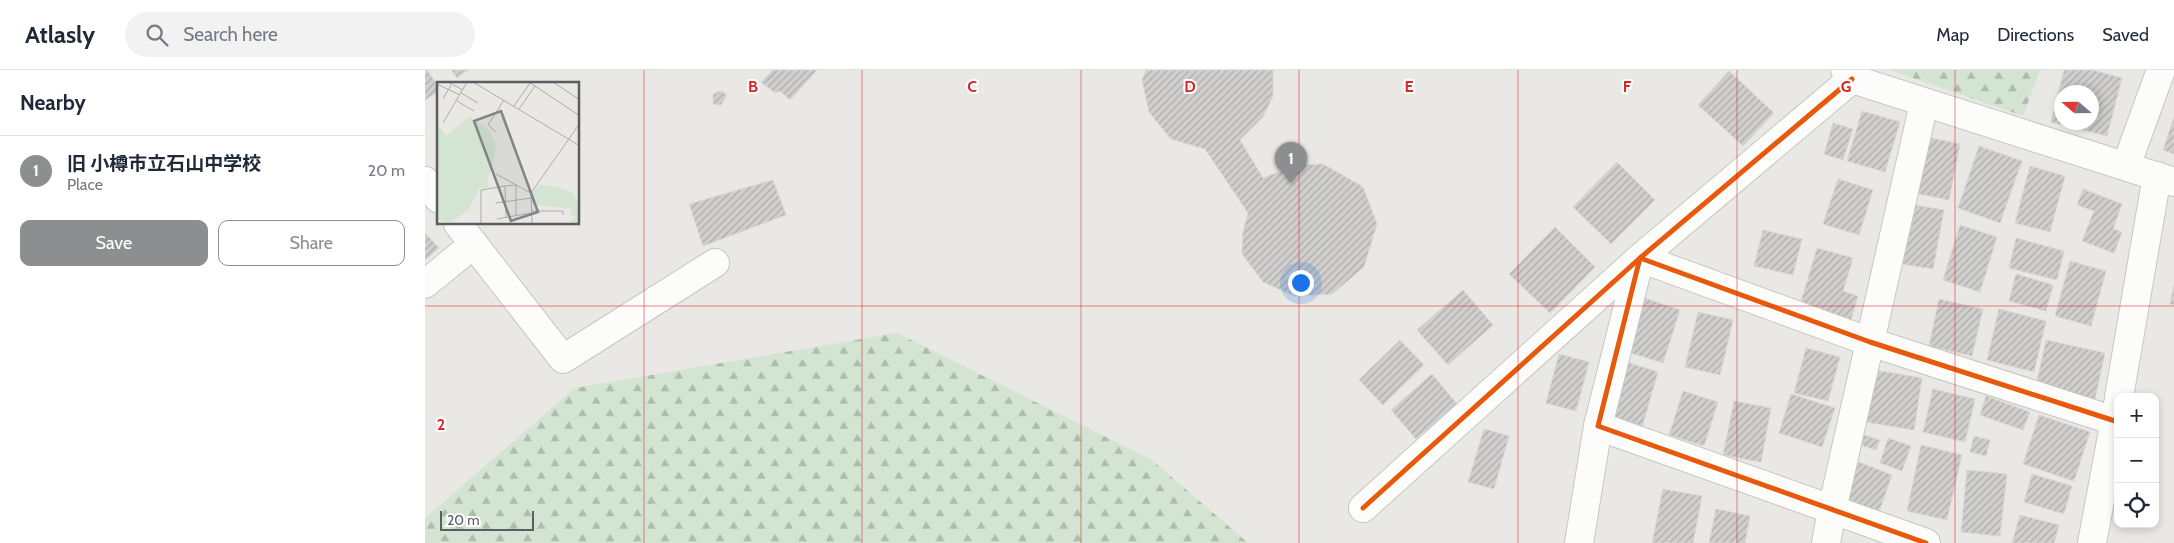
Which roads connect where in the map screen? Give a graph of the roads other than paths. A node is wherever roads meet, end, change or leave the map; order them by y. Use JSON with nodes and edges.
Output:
{"nodes":[{"id":1,"x":2161,"y":70,"type":"edge"},
{"id":2,"x":1848,"y":74,"type":"edge"},
{"id":3,"x":1925,"y":103,"type":"junction"},
{"id":4,"x":2126,"y":166,"type":"junction"},
{"id":5,"x":2166,"y":179,"type":"edge"},
{"id":6,"x":425,"y":182,"type":"edge"},
{"id":7,"x":437,"y":197,"type":"edge"},
{"id":8,"x":466,"y":234,"type":"edge"},
{"id":9,"x":1640,"y":258,"type":"junction"},
{"id":10,"x":715,"y":263,"type":"dead end"},
{"id":11,"x":425,"y":284,"type":"edge"},
{"id":12,"x":1870,"y":342,"type":"junction"},
{"id":13,"x":2120,"y":393,"type":"edge"},
{"id":14,"x":2114,"y":407,"type":"edge"},
{"id":15,"x":2114,"y":425,"type":"edge"},
{"id":16,"x":1598,"y":426,"type":"junction"},
{"id":17,"x":1363,"y":508,"type":"dead end"},
{"id":18,"x":1832,"y":510,"type":"junction"},
{"id":19,"x":1579,"y":543,"type":"edge"},
{"id":20,"x":1826,"y":543,"type":"edge"},
{"id":21,"x":1926,"y":543,"type":"edge"},
{"id":22,"x":2093,"y":543,"type":"edge"}],
"edges":[{"from":1,"to":4,"type":"street"},
{"from":2,"to":3,"type":"street"},
{"from":2,"to":9,"type":"street"},
{"from":3,"to":4,"type":"street"},
{"from":3,"to":12,"type":"street"},
{"from":4,"to":5,"type":"street"},
{"from":5,"to":13,"type":"street"},
{"from":6,"to":7,"type":"street"},
{"from":8,"to":10,"type":"street"},
{"from":8,"to":11,"type":"street"},
{"from":9,"to":12,"type":"street"},
{"from":9,"to":16,"type":"street"},
{"from":9,"to":17,"type":"street"},
{"from":12,"to":14,"type":"street"},
{"from":12,"to":18,"type":"street"},
{"from":15,"to":22,"type":"street"},
{"from":16,"to":18,"type":"street"},
{"from":16,"to":19,"type":"street"},
{"from":18,"to":20,"type":"street"},
{"from":18,"to":21,"type":"street"}]}
